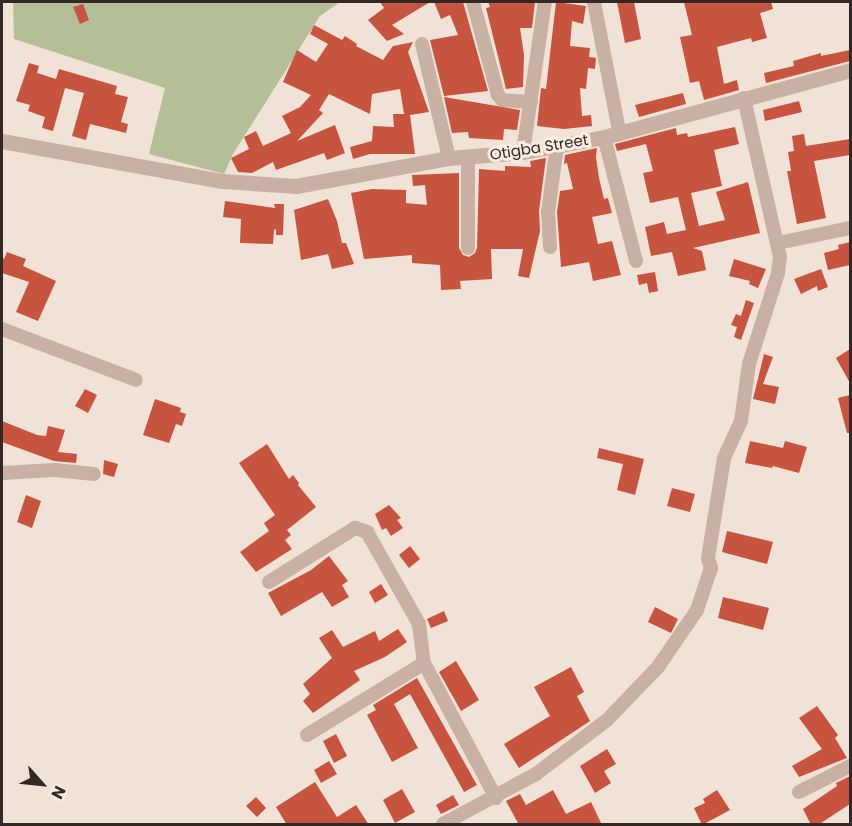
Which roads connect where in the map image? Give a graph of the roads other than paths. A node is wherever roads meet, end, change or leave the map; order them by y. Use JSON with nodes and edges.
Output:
{"nodes":[{"id":1,"x":473,"y":2,"type":"edge"},
{"id":2,"x":545,"y":2,"type":"edge"},
{"id":3,"x":594,"y":2,"type":"edge"},
{"id":4,"x":422,"y":44,"type":"dead end"},
{"id":5,"x":850,"y":70,"type":"edge"},
{"id":6,"x":744,"y":98,"type":"junction"},
{"id":7,"x":531,"y":102,"type":"junction"},
{"id":8,"x":619,"y":131,"type":"junction"},
{"id":9,"x":604,"y":137,"type":"junction"},
{"id":10,"x":2,"y":141,"type":"edge"},
{"id":11,"x":557,"y":146,"type":"junction"},
{"id":12,"x":523,"y":152,"type":"junction"},
{"id":13,"x":449,"y":158,"type":"junction"},
{"id":14,"x":468,"y":158,"type":"junction"},
{"id":15,"x":850,"y":228,"type":"edge"},
{"id":16,"x":778,"y":243,"type":"junction"},
{"id":17,"x":550,"y":247,"type":"dead end"},
{"id":18,"x":468,"y":248,"type":"dead end"},
{"id":19,"x":636,"y":261,"type":"dead end"},
{"id":20,"x":2,"y":329,"type":"edge"},
{"id":21,"x":136,"y":380,"type":"dead end"},
{"id":22,"x":2,"y":473,"type":"edge"},
{"id":23,"x":94,"y":474,"type":"dead end"},
{"id":24,"x":269,"y":582,"type":"dead end"},
{"id":25,"x":424,"y":663,"type":"junction"},
{"id":26,"x":307,"y":735,"type":"dead end"},
{"id":27,"x":850,"y":766,"type":"edge"},
{"id":28,"x":799,"y":792,"type":"dead end"},
{"id":29,"x":496,"y":798,"type":"junction"},
{"id":30,"x":443,"y":825,"type":"edge"}],
"edges":[{"from":1,"to":7,"type":"street"},
{"from":2,"to":7,"type":"street"},
{"from":3,"to":8,"type":"street"},
{"from":4,"to":13,"type":"street"},
{"from":5,"to":6,"type":"street","name":"Otigba Street"},
{"from":6,"to":8,"type":"street","name":"Otigba Street"},
{"from":6,"to":16,"type":"street"},
{"from":7,"to":12,"type":"street"},
{"from":8,"to":9,"type":"street","name":"Otigba Street"},
{"from":9,"to":11,"type":"street","name":"Otigba Street"},
{"from":9,"to":19,"type":"street"},
{"from":10,"to":13,"type":"street","name":"Otigba Street"},
{"from":11,"to":12,"type":"street","name":"Otigba Street"},
{"from":11,"to":17,"type":"street"},
{"from":12,"to":14,"type":"street","name":"Otigba Street"},
{"from":13,"to":14,"type":"street","name":"Otigba Street"},
{"from":14,"to":18,"type":"street"},
{"from":15,"to":16,"type":"street"},
{"from":16,"to":29,"type":"street"},
{"from":20,"to":21,"type":"street"},
{"from":22,"to":23,"type":"street"},
{"from":24,"to":25,"type":"street"},
{"from":25,"to":26,"type":"street"},
{"from":25,"to":29,"type":"street"},
{"from":27,"to":28,"type":"street"},
{"from":29,"to":30,"type":"street"}]}
